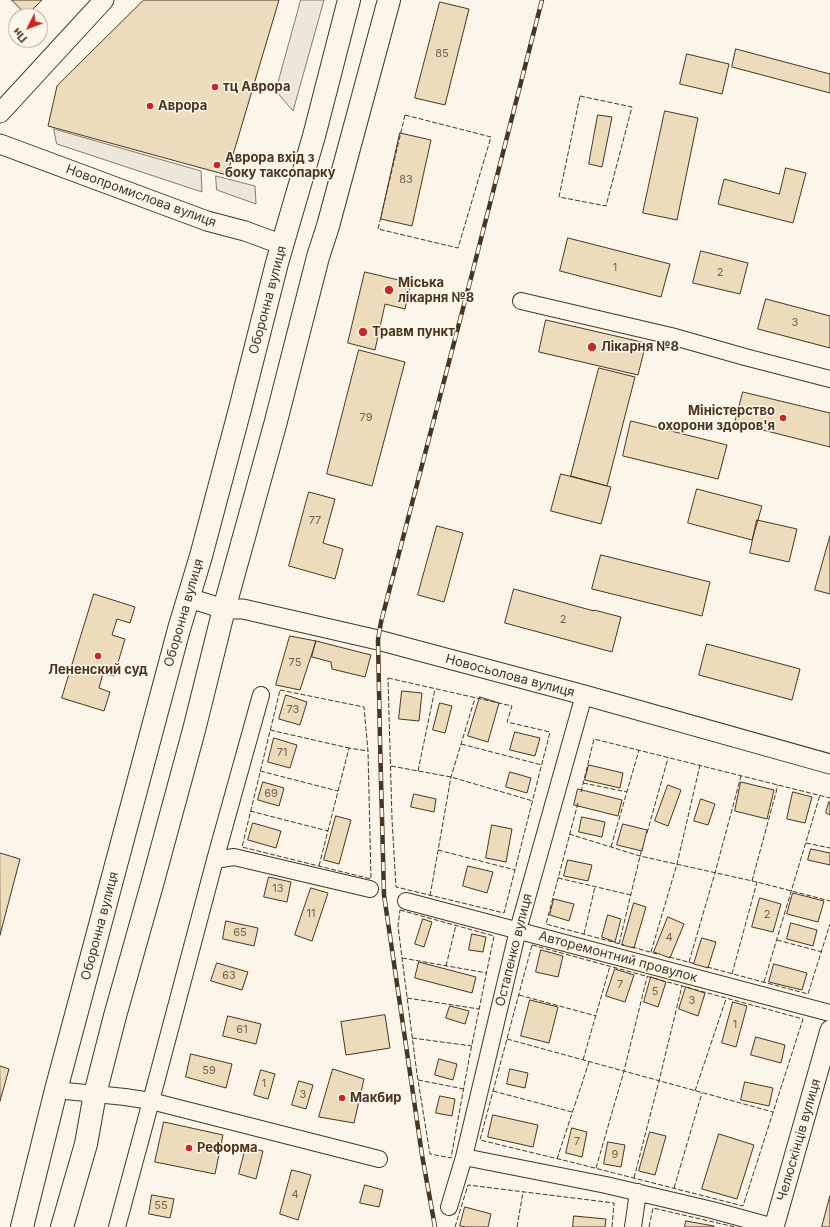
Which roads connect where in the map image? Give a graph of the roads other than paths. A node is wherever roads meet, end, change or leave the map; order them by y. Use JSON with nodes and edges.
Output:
{"nodes":[{"id":1,"x":104,"y":0,"type":"edge"},
{"id":2,"x":350,"y":0,"type":"edge"},
{"id":3,"x":389,"y":0,"type":"edge"},
{"id":4,"x":0,"y":113,"type":"edge"},
{"id":5,"x":0,"y":144,"type":"edge"},
{"id":6,"x":283,"y":245,"type":"junction"},
{"id":7,"x":521,"y":301,"type":"dead end"},
{"id":8,"x":830,"y":379,"type":"edge"},
{"id":9,"x":188,"y":598,"type":"junction"},
{"id":10,"x":224,"y":608,"type":"junction"},
{"id":11,"x":584,"y":695,"type":"junction"},
{"id":12,"x":261,"y":696,"type":"dead end"},
{"id":13,"x":830,"y":764,"type":"edge"},
{"id":14,"x":215,"y":860,"type":"junction"},
{"id":15,"x":370,"y":889,"type":"dead end"},
{"id":16,"x":406,"y":901,"type":"dead end"},
{"id":17,"x":518,"y":930,"type":"junction"},
{"id":18,"x":830,"y":1013,"type":"edge"},
{"id":19,"x":830,"y":1030,"type":"edge"},
{"id":20,"x":56,"y":1090,"type":"junction"},
{"id":21,"x":96,"y":1094,"type":"junction"},
{"id":22,"x":152,"y":1101,"type":"junction"},
{"id":23,"x":464,"y":1157,"type":"junction"},
{"id":24,"x":379,"y":1159,"type":"dead end"},
{"id":25,"x":638,"y":1192,"type":"junction"},
{"id":26,"x":449,"y":1207,"type":"dead end"},
{"id":27,"x":22,"y":1227,"type":"edge"},
{"id":28,"x":62,"y":1227,"type":"edge"},
{"id":29,"x":117,"y":1227,"type":"edge"},
{"id":30,"x":633,"y":1227,"type":"edge"},
{"id":31,"x":774,"y":1227,"type":"edge"}],
"edges":[{"from":1,"to":4,"type":"street"},
{"from":2,"to":6,"type":"main road","name":"Оборонна вулиця"},
{"from":3,"to":10,"type":"main road"},
{"from":5,"to":6,"type":"street","name":"Новопромислова вулиця"},
{"from":6,"to":9,"type":"main road","name":"Оборонна вулиця"},
{"from":7,"to":8,"type":"street"},
{"from":9,"to":10,"type":"street","name":"Новосьолова вулиця"},
{"from":9,"to":20,"type":"main road","name":"Оборонна вулиця"},
{"from":10,"to":11,"type":"street","name":"Новосьолова вулиця"},
{"from":10,"to":21,"type":"main road"},
{"from":11,"to":13,"type":"street","name":"Новосьолова вулиця"},
{"from":11,"to":17,"type":"street","name":"Остапенко вулиця"},
{"from":12,"to":14,"type":"street"},
{"from":14,"to":15,"type":"street"},
{"from":14,"to":22,"type":"street"},
{"from":16,"to":17,"type":"street","name":"Авторемонтний провулок"},
{"from":17,"to":18,"type":"street","name":"Авторемонтний провулок"},
{"from":17,"to":23,"type":"street","name":"Остапенко вулиця"},
{"from":19,"to":31,"type":"street","name":"Челюскінців вулиця"},
{"from":20,"to":21,"type":"street"},
{"from":20,"to":27,"type":"main road","name":"Оборонна вулиця"},
{"from":21,"to":22,"type":"street"},
{"from":21,"to":28,"type":"main road"},
{"from":22,"to":24,"type":"street"},
{"from":22,"to":29,"type":"street"},
{"from":23,"to":25,"type":"street"},
{"from":23,"to":26,"type":"street","name":"Остапенко вулиця"},
{"from":25,"to":30,"type":"street"},
{"from":25,"to":31,"type":"street"}]}
